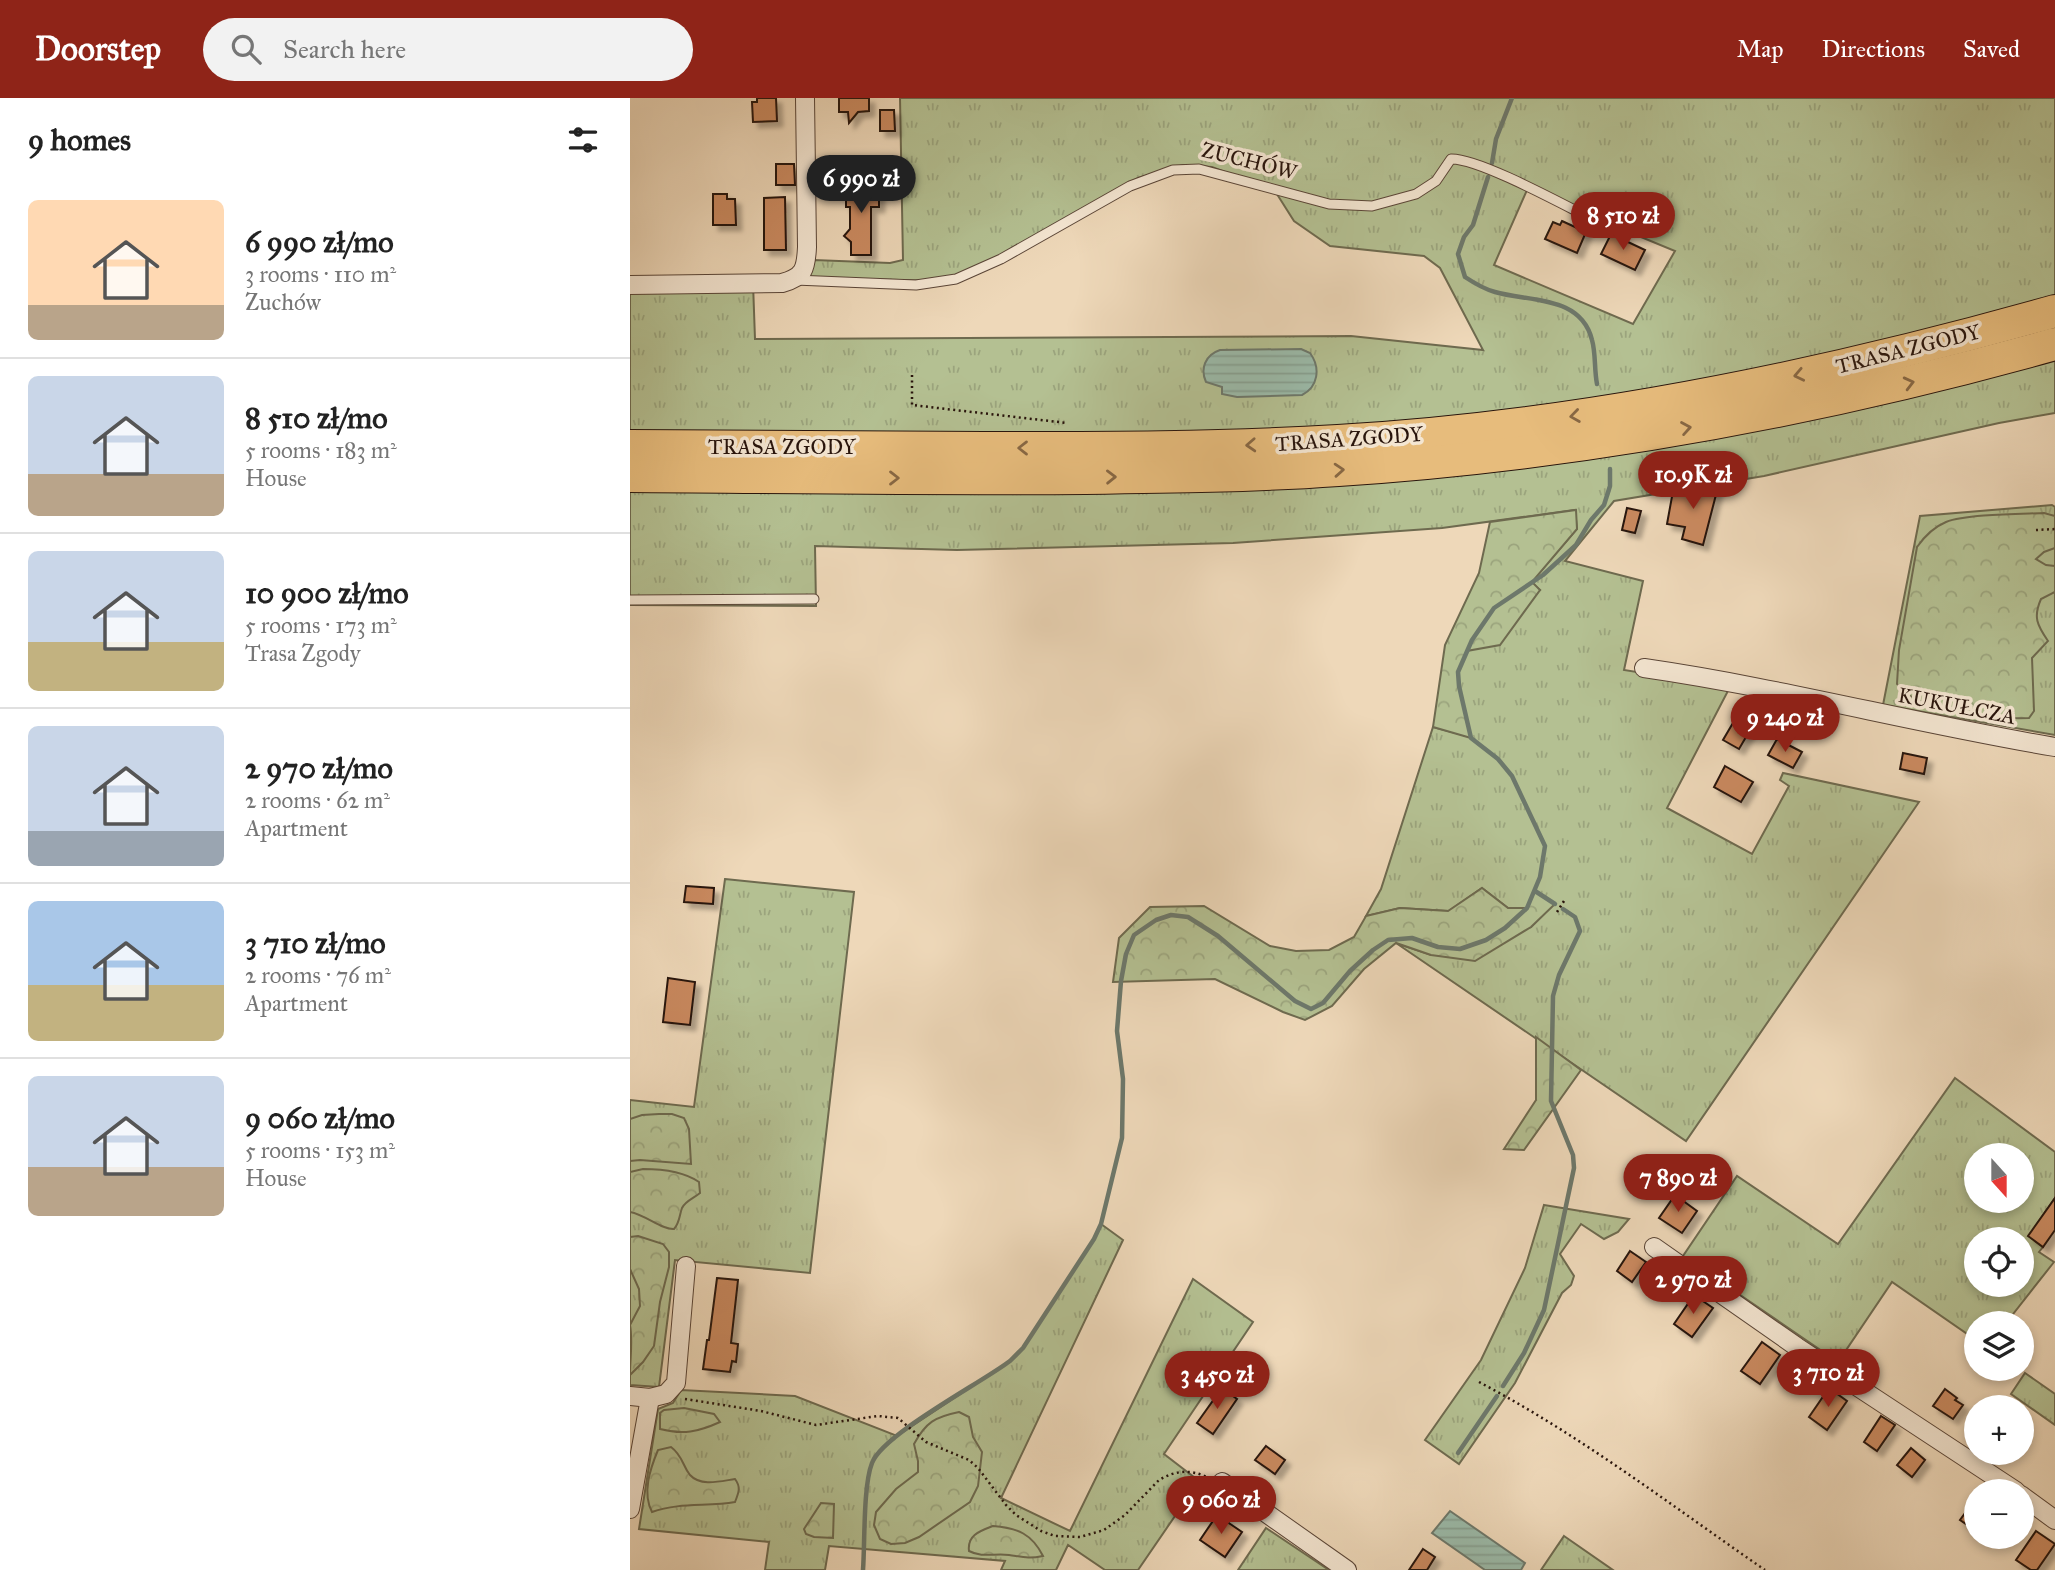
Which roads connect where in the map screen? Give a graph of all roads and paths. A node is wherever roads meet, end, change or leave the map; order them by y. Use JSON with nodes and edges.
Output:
{"nodes":[{"id":1,"x":805,"y":98,"type":"edge"},
{"id":2,"x":1604,"y":225,"type":"dead end"},
{"id":3,"x":794,"y":280,"type":"junction"},
{"id":4,"x":630,"y":285,"type":"edge"},
{"id":5,"x":2055,"y":311,"type":"edge"},
{"id":6,"x":2055,"y":344,"type":"edge"},
{"id":7,"x":912,"y":375,"type":"dead end"},
{"id":8,"x":1076,"y":424,"type":"dead end"},
{"id":9,"x":630,"y":449,"type":"edge"},
{"id":10,"x":852,"y":463,"type":"junction"},
{"id":11,"x":630,"y":473,"type":"edge"},
{"id":12,"x":2055,"y":528,"type":"edge"},
{"id":13,"x":2036,"y":530,"type":"dead end"},
{"id":14,"x":814,"y":599,"type":"dead end"},
{"id":15,"x":630,"y":600,"type":"edge"},
{"id":16,"x":1644,"y":668,"type":"dead end"},
{"id":17,"x":2055,"y":747,"type":"edge"},
{"id":18,"x":1564,"y":901,"type":"dead end"},
{"id":19,"x":1557,"y":912,"type":"dead end"},
{"id":20,"x":1654,"y":1247,"type":"dead end"},
{"id":21,"x":686,"y":1266,"type":"dead end"},
{"id":22,"x":1479,"y":1382,"type":"dead end"},
{"id":23,"x":630,"y":1396,"type":"edge"},
{"id":24,"x":650,"y":1398,"type":"junction"},
{"id":25,"x":684,"y":1399,"type":"dead end"},
{"id":26,"x":1998,"y":1479,"type":"edge"},
{"id":27,"x":1222,"y":1482,"type":"joint"},
{"id":28,"x":2034,"y":1505,"type":"edge"},
{"id":29,"x":630,"y":1509,"type":"edge"},
{"id":30,"x":2055,"y":1520,"type":"edge"},
{"id":31,"x":1347,"y":1570,"type":"edge"},
{"id":32,"x":1765,"y":1570,"type":"edge"}],
"edges":[{"from":1,"to":3,"type":"street"},
{"from":2,"to":3,"type":"lane","name":"ZUCHÓW"},
{"from":3,"to":4,"type":"street","name":"ZUCHÓW"},
{"from":5,"to":10,"type":"highway","name":"TRASA ZGODY","one_way":true},
{"from":10,"to":6,"type":"highway","name":"TRASA ZGODY","one_way":true},
{"from":7,"to":8,"type":"path"},
{"from":9,"to":10,"type":"highway","name":"TRASA ZGODY"},
{"from":9,"to":11,"type":"lane"},
{"from":10,"to":10,"type":"lane"},
{"from":10,"to":11,"type":"highway","name":"TRASA ZGODY"},
{"from":12,"to":13,"type":"path"},
{"from":14,"to":15,"type":"lane"},
{"from":16,"to":17,"type":"street","name":"KUKUŁCZA"},
{"from":18,"to":19,"type":"path"},
{"from":20,"to":26,"type":"street"},
{"from":21,"to":24,"type":"street"},
{"from":22,"to":32,"type":"path"},
{"from":23,"to":24,"type":"street"},
{"from":24,"to":29,"type":"street"},
{"from":25,"to":27,"type":"path"},
{"from":27,"to":31,"type":"street"},
{"from":28,"to":30,"type":"street"}]}
